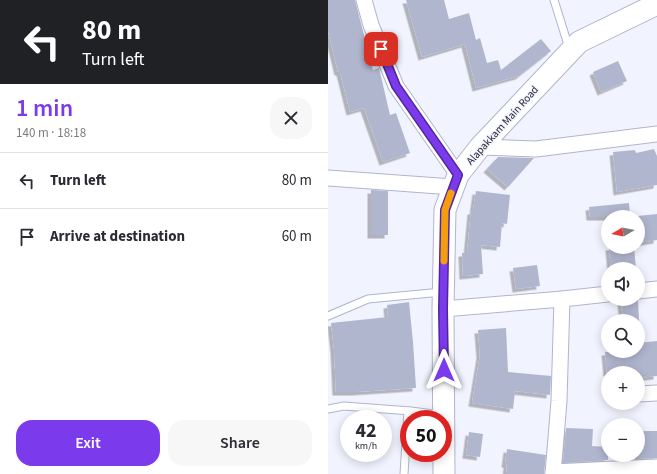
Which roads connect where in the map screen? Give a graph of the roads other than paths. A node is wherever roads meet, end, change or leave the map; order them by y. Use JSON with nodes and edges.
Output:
{"nodes":[{"id":1,"x":364,"y":0,"type":"edge"},
{"id":2,"x":554,"y":0,"type":"edge"},
{"id":3,"x":657,"y":4,"type":"edge"},
{"id":4,"x":570,"y":52,"type":"junction"},
{"id":5,"x":657,"y":134,"type":"edge"},
{"id":6,"x":480,"y":147,"type":"junction"},
{"id":7,"x":328,"y":178,"type":"edge"},
{"id":8,"x":456,"y":181,"type":"junction"},
{"id":9,"x":657,"y":288,"type":"edge"},
{"id":10,"x":645,"y":290,"type":"edge"},
{"id":11,"x":601,"y":295,"type":"edge"},
{"id":12,"x":562,"y":299,"type":"junction"},
{"id":13,"x":444,"y":300,"type":"junction"},
{"id":14,"x":328,"y":316,"type":"edge"},
{"id":15,"x":657,"y":393,"type":"edge"},
{"id":16,"x":645,"y":394,"type":"edge"},
{"id":17,"x":328,"y":409,"type":"edge"},
{"id":18,"x":400,"y":410,"type":"edge"},
{"id":19,"x":444,"y":410,"type":"edge"},
{"id":20,"x":405,"y":462,"type":"edge"},
{"id":21,"x":444,"y":462,"type":"edge"},
{"id":22,"x":657,"y":467,"type":"edge"},
{"id":23,"x":553,"y":473,"type":"edge"},
{"id":24,"x":404,"y":474,"type":"edge"},
{"id":25,"x":444,"y":474,"type":"edge"}],
"edges":[{"from":1,"to":8,"type":"street"},
{"from":2,"to":4,"type":"lane"},
{"from":3,"to":4,"type":"main road","name":"Alapakkam Main Road"},
{"from":4,"to":6,"type":"main road","name":"Alapakkam Main Road"},
{"from":5,"to":6,"type":"street"},
{"from":6,"to":8,"type":"main road","name":"Alapakkam Main Road"},
{"from":7,"to":8,"type":"street"},
{"from":8,"to":13,"type":"main road","name":"Alapakkam Main Road"},
{"from":9,"to":10,"type":"street"},
{"from":11,"to":12,"type":"street"},
{"from":12,"to":13,"type":"street"},
{"from":12,"to":23,"type":"street"},
{"from":13,"to":14,"type":"lane"},
{"from":13,"to":19,"type":"main road","name":"Alapakkam Main Road"},
{"from":15,"to":16,"type":"street"},
{"from":17,"to":18,"type":"lane"},
{"from":20,"to":24,"type":"lane"},
{"from":21,"to":25,"type":"main road","name":"Alapakkam Main Road"},
{"from":22,"to":23,"type":"street"}]}
